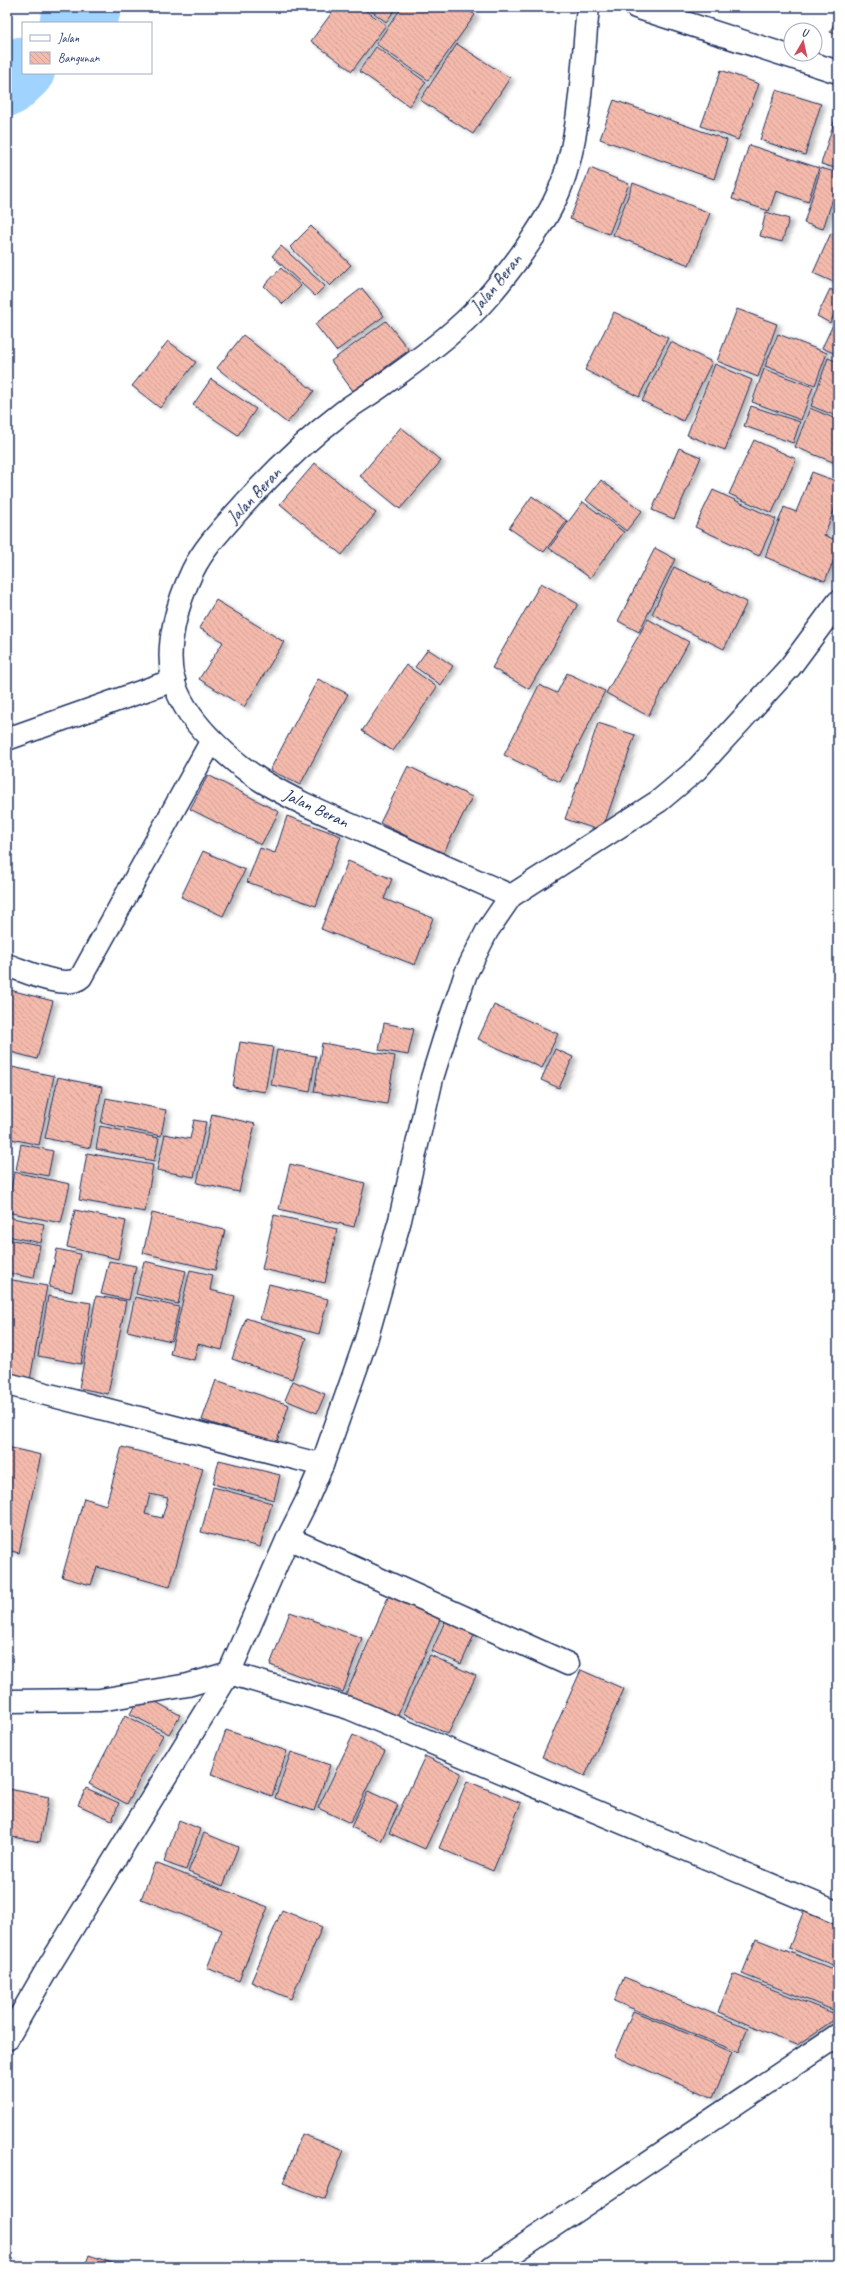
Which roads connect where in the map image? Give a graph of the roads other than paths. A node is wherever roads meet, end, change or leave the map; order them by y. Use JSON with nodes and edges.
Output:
{"nodes":[{"id":1,"x":588,"y":7,"type":"edge"},
{"id":2,"x":636,"y":7,"type":"edge"},
{"id":3,"x":838,"y":72,"type":"edge"},
{"id":4,"x":838,"y":602,"type":"edge"},
{"id":5,"x":174,"y":680,"type":"junction"},
{"id":6,"x":7,"y":739,"type":"edge"},
{"id":7,"x":211,"y":742,"type":"junction"},
{"id":8,"x":511,"y":896,"type":"junction"},
{"id":9,"x":7,"y":965,"type":"edge"},
{"id":10,"x":7,"y":1384,"type":"edge"},
{"id":11,"x":322,"y":1465,"type":"junction"},
{"id":12,"x":288,"y":1538,"type":"junction"},
{"id":13,"x":568,"y":1664,"type":"dead end"},
{"id":14,"x":229,"y":1673,"type":"junction"},
{"id":15,"x":7,"y":1701,"type":"edge"},
{"id":16,"x":838,"y":1912,"type":"edge"},
{"id":17,"x":838,"y":2035,"type":"edge"},
{"id":18,"x":7,"y":2039,"type":"edge"},
{"id":19,"x":492,"y":2267,"type":"edge"}],
"edges":[{"from":1,"to":5,"type":"street","name":"Jalan Beran"},
{"from":2,"to":3,"type":"street"},
{"from":4,"to":8,"type":"street"},
{"from":5,"to":6,"type":"street"},
{"from":5,"to":7,"type":"street","name":"Jalan Beran"},
{"from":7,"to":8,"type":"street","name":"Jalan Beran"},
{"from":7,"to":9,"type":"street"},
{"from":8,"to":11,"type":"street"},
{"from":10,"to":11,"type":"street"},
{"from":11,"to":12,"type":"street"},
{"from":12,"to":13,"type":"street"},
{"from":12,"to":14,"type":"street"},
{"from":14,"to":15,"type":"street"},
{"from":14,"to":16,"type":"street"},
{"from":14,"to":18,"type":"street"},
{"from":17,"to":19,"type":"street"}]}
